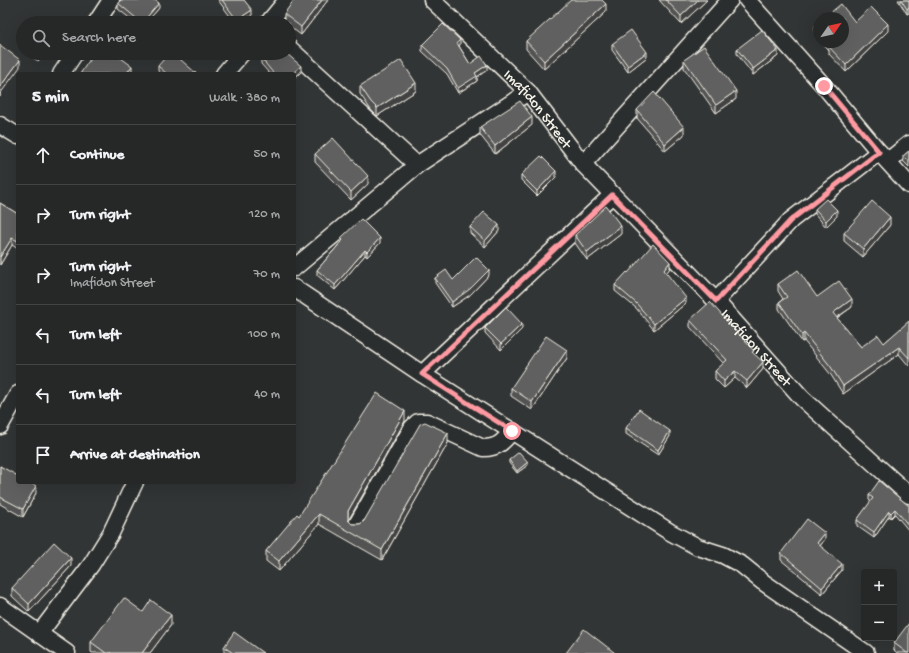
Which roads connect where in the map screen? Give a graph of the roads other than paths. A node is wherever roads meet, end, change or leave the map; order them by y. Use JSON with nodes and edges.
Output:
{"nodes":[{"id":1,"x":111,"y":0,"type":"edge"},
{"id":2,"x":288,"y":0,"type":"edge"},
{"id":3,"x":432,"y":0,"type":"edge"},
{"id":4,"x":730,"y":0,"type":"edge"},
{"id":5,"x":747,"y":0,"type":"edge"},
{"id":6,"x":101,"y":16,"type":"edge"},
{"id":7,"x":274,"y":16,"type":"edge"},
{"id":8,"x":296,"y":54,"type":"edge"},
{"id":9,"x":70,"y":60,"type":"edge"},
{"id":10,"x":236,"y":60,"type":"edge"},
{"id":11,"x":62,"y":72,"type":"edge"},
{"id":12,"x":226,"y":72,"type":"edge"},
{"id":13,"x":528,"y":92,"type":"junction"},
{"id":14,"x":0,"y":126,"type":"edge"},
{"id":15,"x":16,"y":135,"type":"edge"},
{"id":16,"x":909,"y":144,"type":"edge"},
{"id":17,"x":883,"y":156,"type":"junction"},
{"id":18,"x":583,"y":164,"type":"junction"},
{"id":19,"x":417,"y":165,"type":"junction"},
{"id":20,"x":909,"y":185,"type":"edge"},
{"id":21,"x":612,"y":195,"type":"junction"},
{"id":22,"x":296,"y":266,"type":"edge"},
{"id":23,"x":296,"y":289,"type":"edge"},
{"id":24,"x":716,"y":301,"type":"junction"},
{"id":25,"x":422,"y":374,"type":"junction"},
{"id":26,"x":16,"y":398,"type":"edge"},
{"id":27,"x":0,"y":426,"type":"edge"},
{"id":28,"x":512,"y":431,"type":"junction"},
{"id":29,"x":134,"y":484,"type":"edge"},
{"id":30,"x":909,"y":495,"type":"edge"},
{"id":31,"x":356,"y":526,"type":"edge"},
{"id":32,"x":0,"y":606,"type":"edge"},
{"id":33,"x":39,"y":634,"type":"junction"},
{"id":34,"x":67,"y":653,"type":"edge"},
{"id":35,"x":866,"y":653,"type":"edge"}],
"edges":[{"from":1,"to":6,"type":"street"},
{"from":2,"to":7,"type":"street"},
{"from":3,"to":13,"type":"street","name":"Imafidon Street"},
{"from":4,"to":18,"type":"street"},
{"from":5,"to":17,"type":"street"},
{"from":8,"to":19,"type":"street"},
{"from":9,"to":11,"type":"street"},
{"from":10,"to":12,"type":"street"},
{"from":13,"to":18,"type":"street","name":"Imafidon Street"},
{"from":13,"to":19,"type":"street"},
{"from":14,"to":15,"type":"street"},
{"from":16,"to":17,"type":"street"},
{"from":17,"to":20,"type":"street"},
{"from":17,"to":24,"type":"street"},
{"from":18,"to":21,"type":"street","name":"Imafidon Street"},
{"from":19,"to":22,"type":"street"},
{"from":21,"to":24,"type":"street","name":"Imafidon Street"},
{"from":21,"to":25,"type":"street"},
{"from":23,"to":25,"type":"street"},
{"from":24,"to":30,"type":"street","name":"Imafidon Street"},
{"from":25,"to":28,"type":"street"},
{"from":26,"to":27,"type":"street"},
{"from":28,"to":31,"type":"street"},
{"from":28,"to":35,"type":"street"},
{"from":29,"to":33,"type":"street"},
{"from":32,"to":33,"type":"street"},
{"from":33,"to":34,"type":"street"}]}
